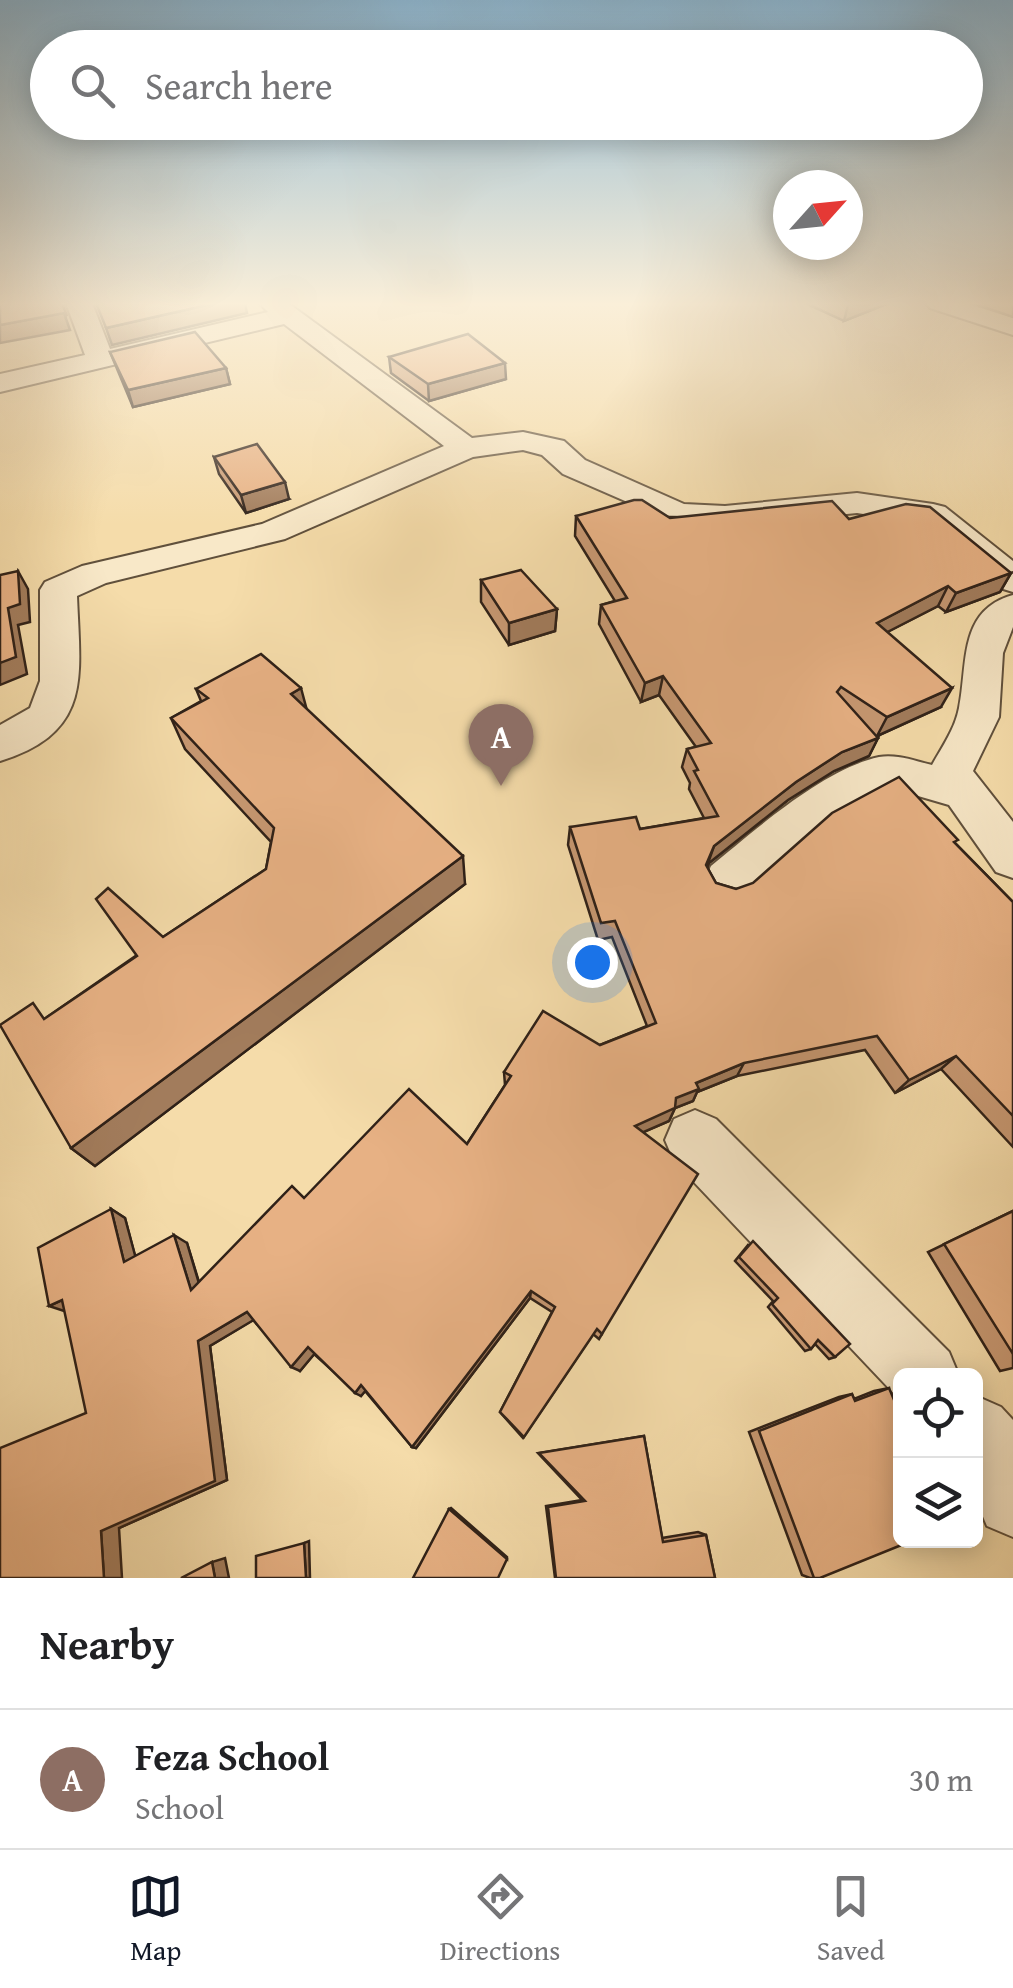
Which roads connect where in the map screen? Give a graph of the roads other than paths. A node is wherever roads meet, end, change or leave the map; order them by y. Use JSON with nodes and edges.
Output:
{"nodes":[{"id":1,"x":28,"y":377,"type":"edge"},
{"id":2,"x":371,"y":377,"type":"edge"},
{"id":3,"x":0,"y":383,"type":"edge"},
{"id":4,"x":466,"y":448,"type":"junction"},
{"id":5,"x":1013,"y":580,"type":"edge"},
{"id":6,"x":1013,"y":607,"type":"edge"},
{"id":7,"x":0,"y":746,"type":"edge"},
{"id":8,"x":960,"y":792,"type":"junction"},
{"id":9,"x":1013,"y":858,"type":"edge"},
{"id":10,"x":728,"y":881,"type":"dead end"},
{"id":11,"x":695,"y":1140,"type":"dead end"},
{"id":12,"x":917,"y":1368,"type":"edge"},
{"id":13,"x":983,"y":1440,"type":"edge"},
{"id":14,"x":1013,"y":1500,"type":"edge"}],
"edges":[{"from":1,"to":3,"type":"street"},
{"from":2,"to":4,"type":"street"},
{"from":4,"to":5,"type":"street"},
{"from":4,"to":7,"type":"street"},
{"from":6,"to":8,"type":"street"},
{"from":8,"to":9,"type":"street"},
{"from":8,"to":10,"type":"street"},
{"from":11,"to":12,"type":"street"},
{"from":13,"to":14,"type":"street"}]}
